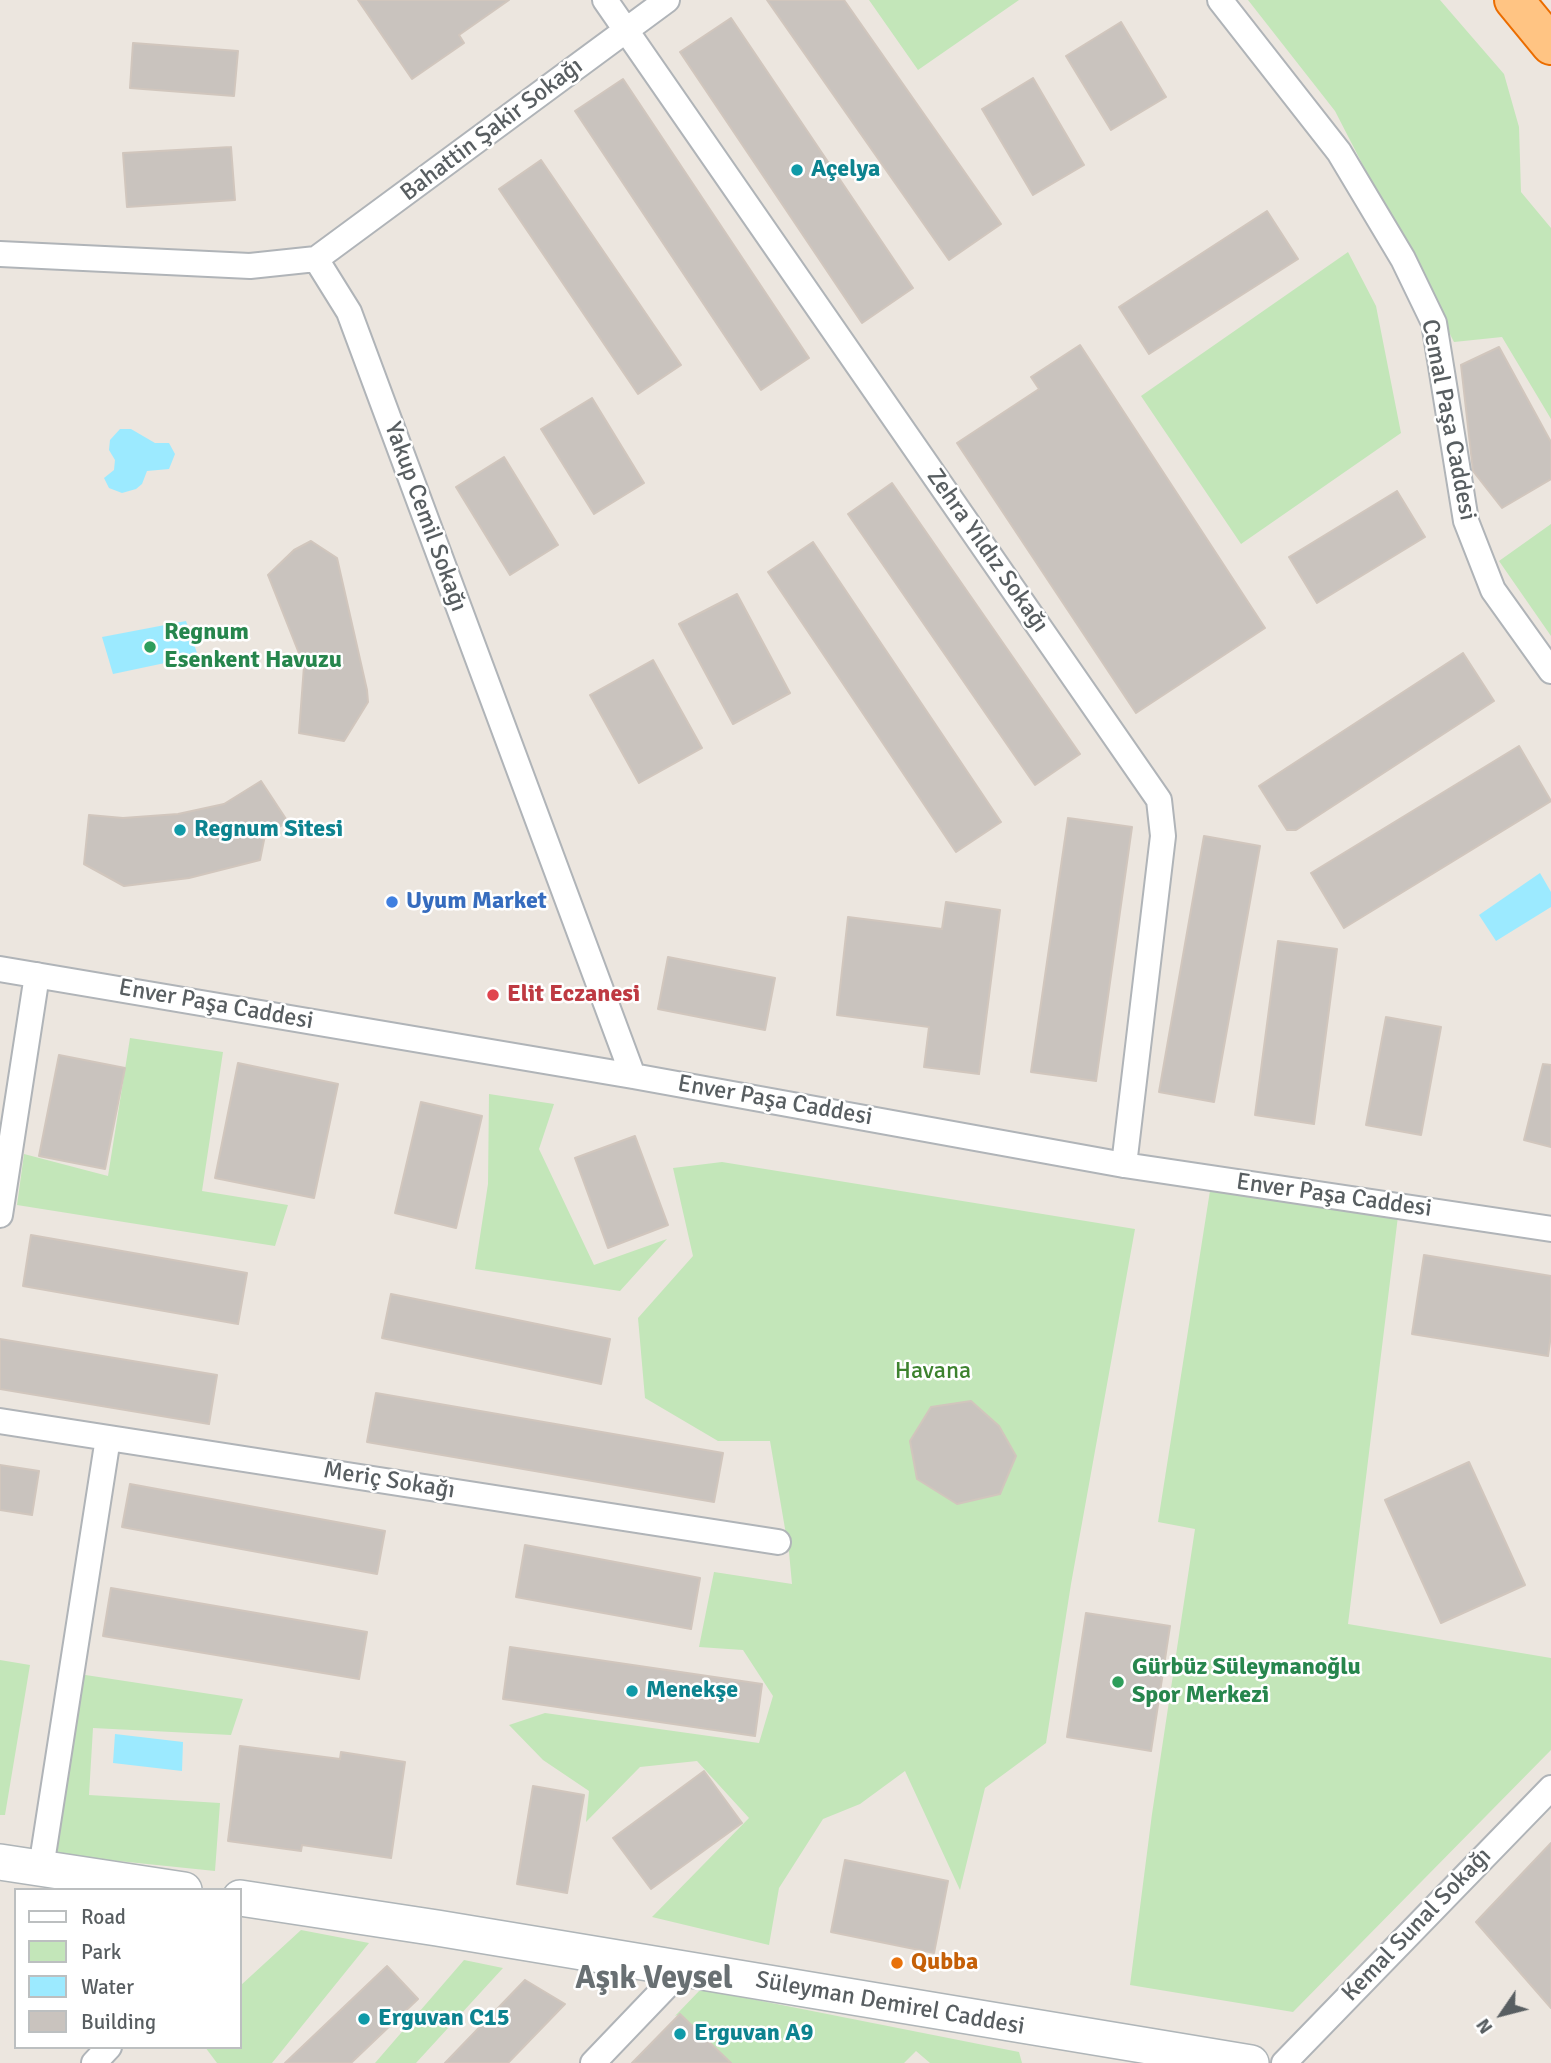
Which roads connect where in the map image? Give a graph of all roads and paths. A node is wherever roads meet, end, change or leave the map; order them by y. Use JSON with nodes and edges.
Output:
{"nodes":[{"id":1,"x":605,"y":0,"type":"edge"},
{"id":2,"x":667,"y":0,"type":"edge"},
{"id":3,"x":1220,"y":0,"type":"edge"},
{"id":4,"x":1514,"y":0,"type":"edge"},
{"id":5,"x":627,"y":30,"type":"junction"},
{"id":6,"x":1551,"y":45,"type":"edge"},
{"id":7,"x":0,"y":254,"type":"edge"},
{"id":8,"x":316,"y":260,"type":"junction"},
{"id":9,"x":1551,"y":671,"type":"edge"},
{"id":10,"x":0,"y":969,"type":"edge"},
{"id":11,"x":37,"y":975,"type":"junction"},
{"id":12,"x":633,"y":1076,"type":"junction"},
{"id":13,"x":1124,"y":1165,"type":"junction"},
{"id":14,"x":0,"y":1215,"type":"edge"},
{"id":15,"x":1551,"y":1229,"type":"edge"},
{"id":16,"x":0,"y":1421,"type":"edge"},
{"id":17,"x":108,"y":1438,"type":"junction"},
{"id":18,"x":778,"y":1542,"type":"dead end"},
{"id":19,"x":1551,"y":1788,"type":"edge"},
{"id":20,"x":0,"y":1862,"type":"edge"},
{"id":21,"x":41,"y":1868,"type":"junction"},
{"id":22,"x":171,"y":1888,"type":"edge"},
{"id":23,"x":242,"y":1898,"type":"edge"},
{"id":24,"x":683,"y":1969,"type":"junction"},
{"id":25,"x":107,"y":2049,"type":"edge"},
{"id":26,"x":1173,"y":2058,"type":"edge"},
{"id":27,"x":94,"y":2063,"type":"edge"},
{"id":28,"x":593,"y":2063,"type":"edge"},
{"id":29,"x":1251,"y":2063,"type":"edge"},
{"id":30,"x":1284,"y":2063,"type":"edge"}],
"edges":[{"from":1,"to":5,"type":"street","name":"Zehra Yıldız Sokağı"},
{"from":2,"to":5,"type":"street","name":"Bahattin Şakir Sokağı"},
{"from":3,"to":9,"type":"street","name":"Cemal Paşa Caddesi"},
{"from":4,"to":6,"type":"highway"},
{"from":5,"to":8,"type":"street","name":"Bahattin Şakir Sokağı"},
{"from":5,"to":13,"type":"street","name":"Zehra Yıldız Sokağı"},
{"from":7,"to":8,"type":"street"},
{"from":8,"to":12,"type":"street","name":"Yakup Cemil Sokağı"},
{"from":10,"to":11,"type":"street","name":"Enver Paşa Caddesi"},
{"from":11,"to":12,"type":"street","name":"Enver Paşa Caddesi"},
{"from":11,"to":14,"type":"street"},
{"from":12,"to":13,"type":"street","name":"Enver Paşa Caddesi"},
{"from":13,"to":15,"type":"street","name":"Enver Paşa Caddesi"},
{"from":16,"to":17,"type":"street","name":"Meriç Sokağı"},
{"from":17,"to":18,"type":"street","name":"Meriç Sokağı"},
{"from":17,"to":21,"type":"street"},
{"from":19,"to":30,"type":"street","name":"Kemal Sunal Sokağı"},
{"from":20,"to":21,"type":"main road"},
{"from":21,"to":22,"type":"main road"},
{"from":23,"to":24,"type":"main road","name":"Süleyman Demirel Caddesi"},
{"from":24,"to":26,"type":"main road","name":"Süleyman Demirel Caddesi"},
{"from":24,"to":28,"type":"street"},
{"from":25,"to":27,"type":"street"},
{"from":26,"to":29,"type":"main road","name":"Süleyman Demirel Caddesi"}]}
